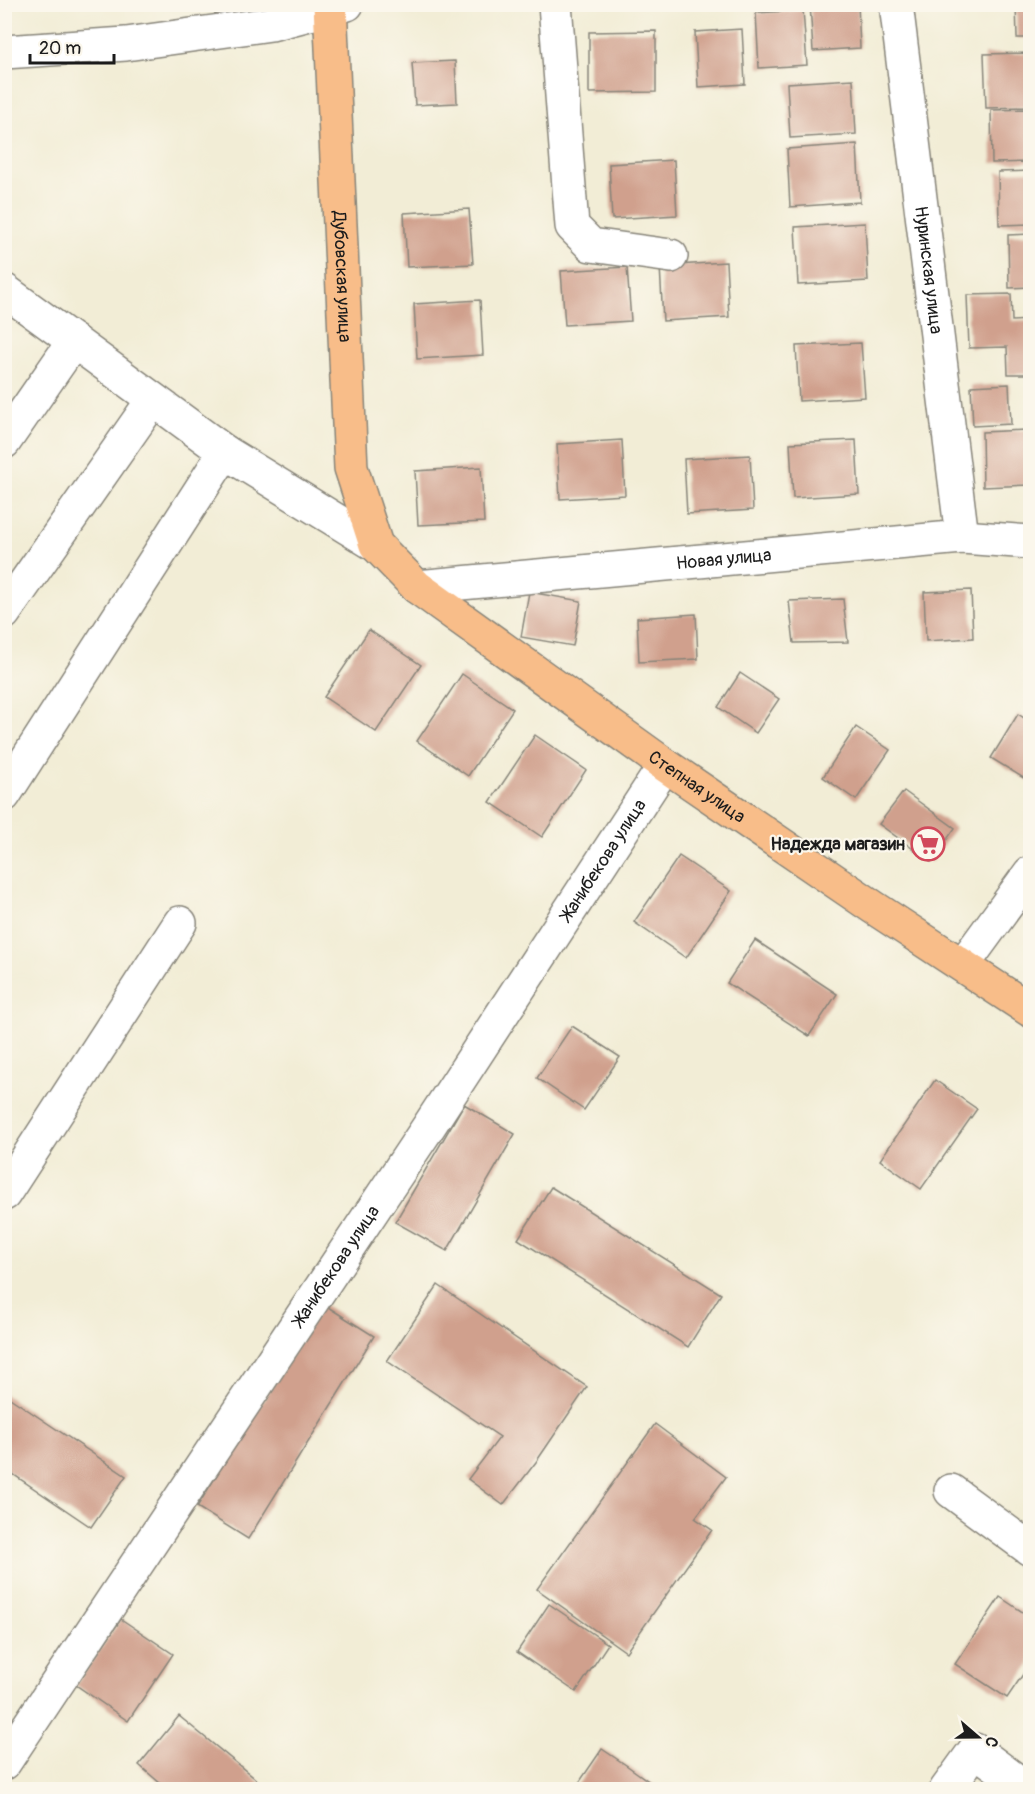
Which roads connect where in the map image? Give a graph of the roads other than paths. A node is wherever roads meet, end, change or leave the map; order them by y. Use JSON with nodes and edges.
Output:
{"nodes":[{"id":1,"x":555,"y":4,"type":"edge"},
{"id":2,"x":896,"y":4,"type":"edge"},
{"id":3,"x":336,"y":6,"type":"edge"},
{"id":4,"x":4,"y":52,"type":"edge"},
{"id":5,"x":671,"y":256,"type":"dead end"},
{"id":6,"x":4,"y":290,"type":"edge"},
{"id":7,"x":74,"y":341,"type":"junction"},
{"id":8,"x":153,"y":400,"type":"junction"},
{"id":9,"x":4,"y":442,"type":"edge"},
{"id":10,"x":225,"y":452,"type":"junction"},
{"id":11,"x":962,"y":537,"type":"junction"},
{"id":12,"x":1030,"y":542,"type":"edge"},
{"id":13,"x":376,"y":545,"type":"junction"},
{"id":14,"x":417,"y":587,"type":"junction"},
{"id":15,"x":4,"y":613,"type":"edge"},
{"id":16,"x":665,"y":765,"type":"junction"},
{"id":17,"x":4,"y":795,"type":"edge"},
{"id":18,"x":1030,"y":873,"type":"edge"},
{"id":19,"x":180,"y":923,"type":"dead end"},
{"id":20,"x":963,"y":965,"type":"junction"},
{"id":21,"x":1030,"y":1010,"type":"edge"},
{"id":22,"x":4,"y":1194,"type":"edge"},
{"id":23,"x":951,"y":1491,"type":"dead end"},
{"id":24,"x":1030,"y":1549,"type":"edge"},
{"id":25,"x":8,"y":1749,"type":"edge"},
{"id":26,"x":946,"y":1790,"type":"edge"},
{"id":27,"x":1029,"y":1790,"type":"edge"}],
"edges":[{"from":1,"to":5,"type":"street"},
{"from":2,"to":11,"type":"street","name":"Нуринская улица"},
{"from":3,"to":4,"type":"street"},
{"from":3,"to":13,"type":"main road","name":"Дубовская улица"},
{"from":6,"to":7,"type":"street"},
{"from":7,"to":8,"type":"street"},
{"from":7,"to":9,"type":"street"},
{"from":8,"to":10,"type":"street"},
{"from":8,"to":15,"type":"street"},
{"from":10,"to":13,"type":"street"},
{"from":10,"to":17,"type":"street"},
{"from":11,"to":12,"type":"street","name":"Новая улица"},
{"from":11,"to":14,"type":"street","name":"Новая улица"},
{"from":13,"to":14,"type":"main road","name":"Степная улица"},
{"from":14,"to":16,"type":"main road","name":"Степная улица"},
{"from":16,"to":20,"type":"main road","name":"Степная улица"},
{"from":16,"to":25,"type":"street","name":"Жанибекова улица"},
{"from":18,"to":20,"type":"street"},
{"from":19,"to":22,"type":"street"},
{"from":20,"to":21,"type":"main road","name":"Степная улица"},
{"from":23,"to":24,"type":"street"},
{"from":26,"to":27,"type":"street"}]}
